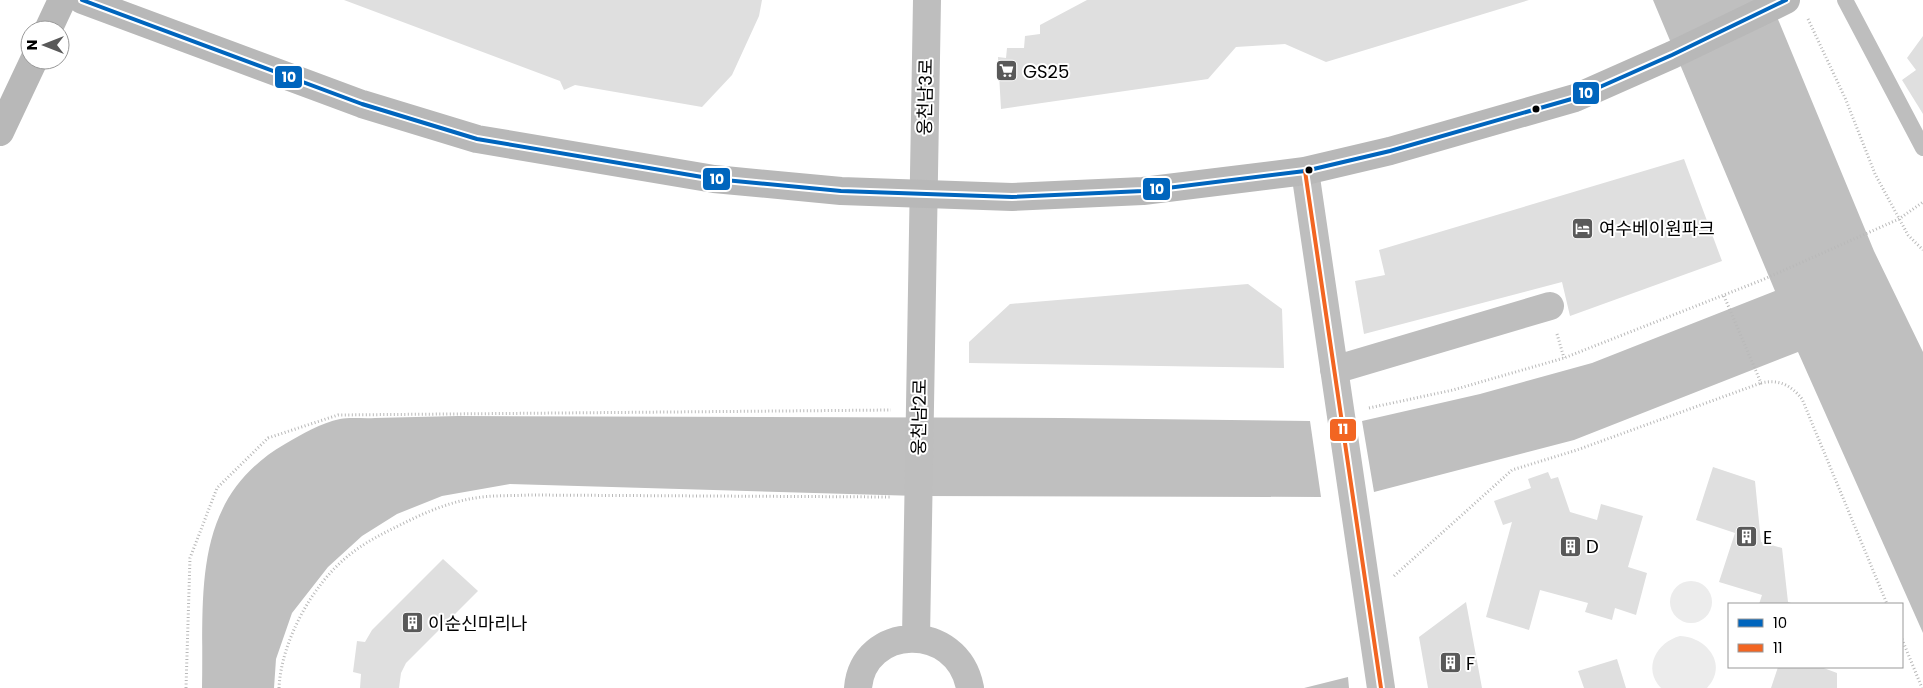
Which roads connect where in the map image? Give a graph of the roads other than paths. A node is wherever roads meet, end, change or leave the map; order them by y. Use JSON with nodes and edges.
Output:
{"nodes":[{"id":1,"x":62,"y":0,"type":"edge"},
{"id":2,"x":82,"y":0,"type":"edge"},
{"id":3,"x":927,"y":0,"type":"edge"},
{"id":4,"x":1786,"y":0,"type":"edge"},
{"id":5,"x":1845,"y":0,"type":"edge"},
{"id":6,"x":53,"y":20,"type":"edge"},
{"id":7,"x":29,"y":70,"type":"edge"},
{"id":8,"x":0,"y":132,"type":"edge"},
{"id":9,"x":1923,"y":148,"type":"edge"},
{"id":10,"x":1305,"y":171,"type":"junction"},
{"id":11,"x":923,"y":195,"type":"junction"},
{"id":12,"x":1550,"y":306,"type":"dead end"},
{"id":13,"x":1334,"y":370,"type":"junction"},
{"id":14,"x":916,"y":638,"type":"junction"},
{"id":15,"x":858,"y":688,"type":"edge"},
{"id":16,"x":970,"y":688,"type":"edge"},
{"id":17,"x":1381,"y":688,"type":"edge"}],
"edges":[{"from":1,"to":6,"type":"street"},
{"from":2,"to":11,"type":"street"},
{"from":3,"to":11,"type":"street","name":"웅천남3로"},
{"from":4,"to":10,"type":"street"},
{"from":5,"to":9,"type":"lane"},
{"from":7,"to":8,"type":"street"},
{"from":10,"to":11,"type":"street"},
{"from":10,"to":13,"type":"street"},
{"from":11,"to":14,"type":"street","name":"웅천남2로"},
{"from":12,"to":13,"type":"street"},
{"from":13,"to":17,"type":"street"},
{"from":14,"to":15,"type":"street"},
{"from":14,"to":16,"type":"street"}]}
